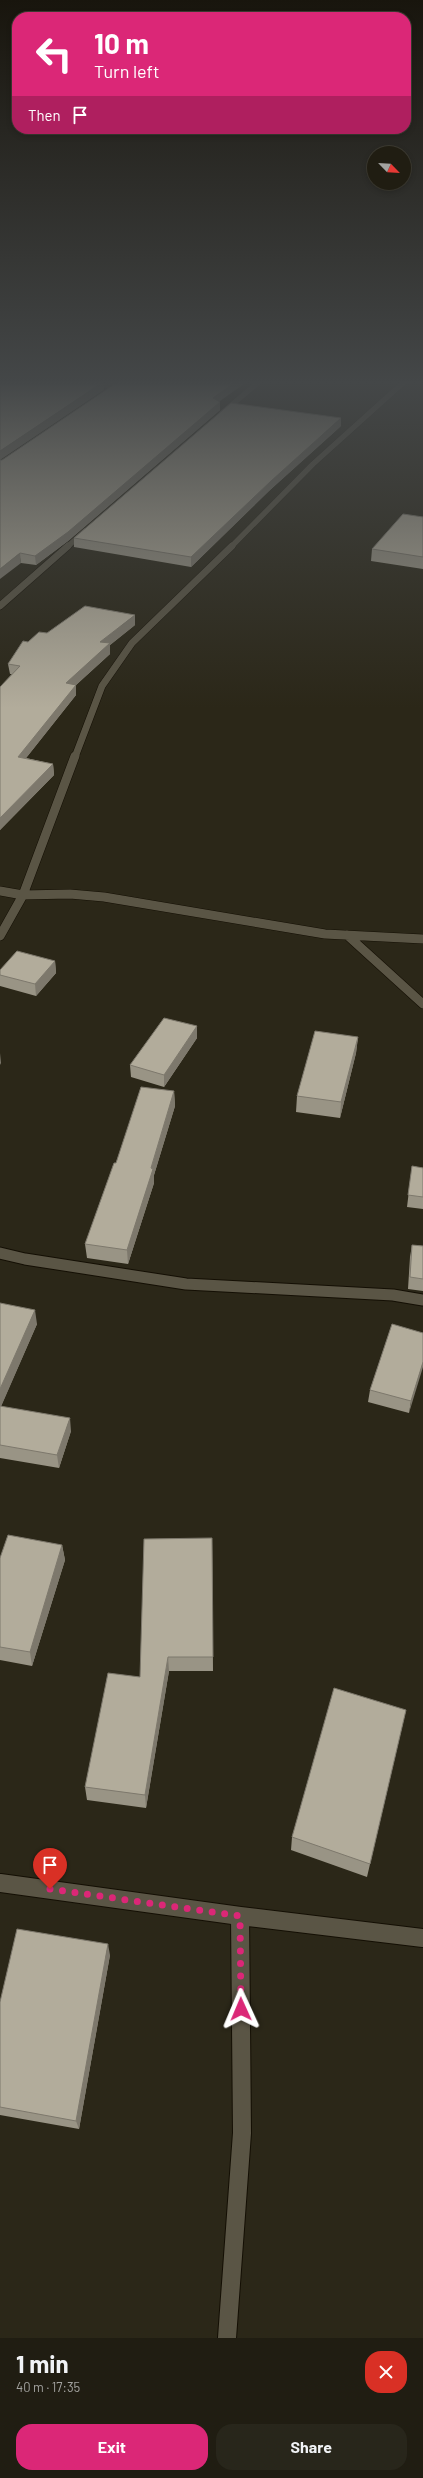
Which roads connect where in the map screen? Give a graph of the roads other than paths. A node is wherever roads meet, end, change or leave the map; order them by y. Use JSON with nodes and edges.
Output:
{"nodes":[{"id":1,"x":287,"y":490,"type":"edge"},
{"id":2,"x":89,"y":528,"type":"edge"},
{"id":3,"x":0,"y":606,"type":"edge"},
{"id":4,"x":0,"y":891,"type":"edge"},
{"id":5,"x":23,"y":895,"type":"junction"},
{"id":6,"x":347,"y":935,"type":"junction"},
{"id":7,"x":0,"y":936,"type":"edge"},
{"id":8,"x":423,"y":940,"type":"edge"},
{"id":9,"x":423,"y":1004,"type":"edge"},
{"id":10,"x":0,"y":1253,"type":"edge"},
{"id":11,"x":423,"y":1300,"type":"edge"},
{"id":12,"x":0,"y":1883,"type":"edge"},
{"id":13,"x":240,"y":1916,"type":"junction"},
{"id":14,"x":423,"y":1938,"type":"edge"},
{"id":15,"x":227,"y":2338,"type":"edge"}],
"edges":[{"from":1,"to":5,"type":"street"},
{"from":2,"to":3,"type":"street"},
{"from":4,"to":5,"type":"street"},
{"from":5,"to":6,"type":"street"},
{"from":5,"to":7,"type":"street"},
{"from":6,"to":8,"type":"street"},
{"from":6,"to":9,"type":"street"},
{"from":10,"to":11,"type":"street"},
{"from":12,"to":13,"type":"street"},
{"from":13,"to":14,"type":"street"},
{"from":13,"to":15,"type":"street"}]}
